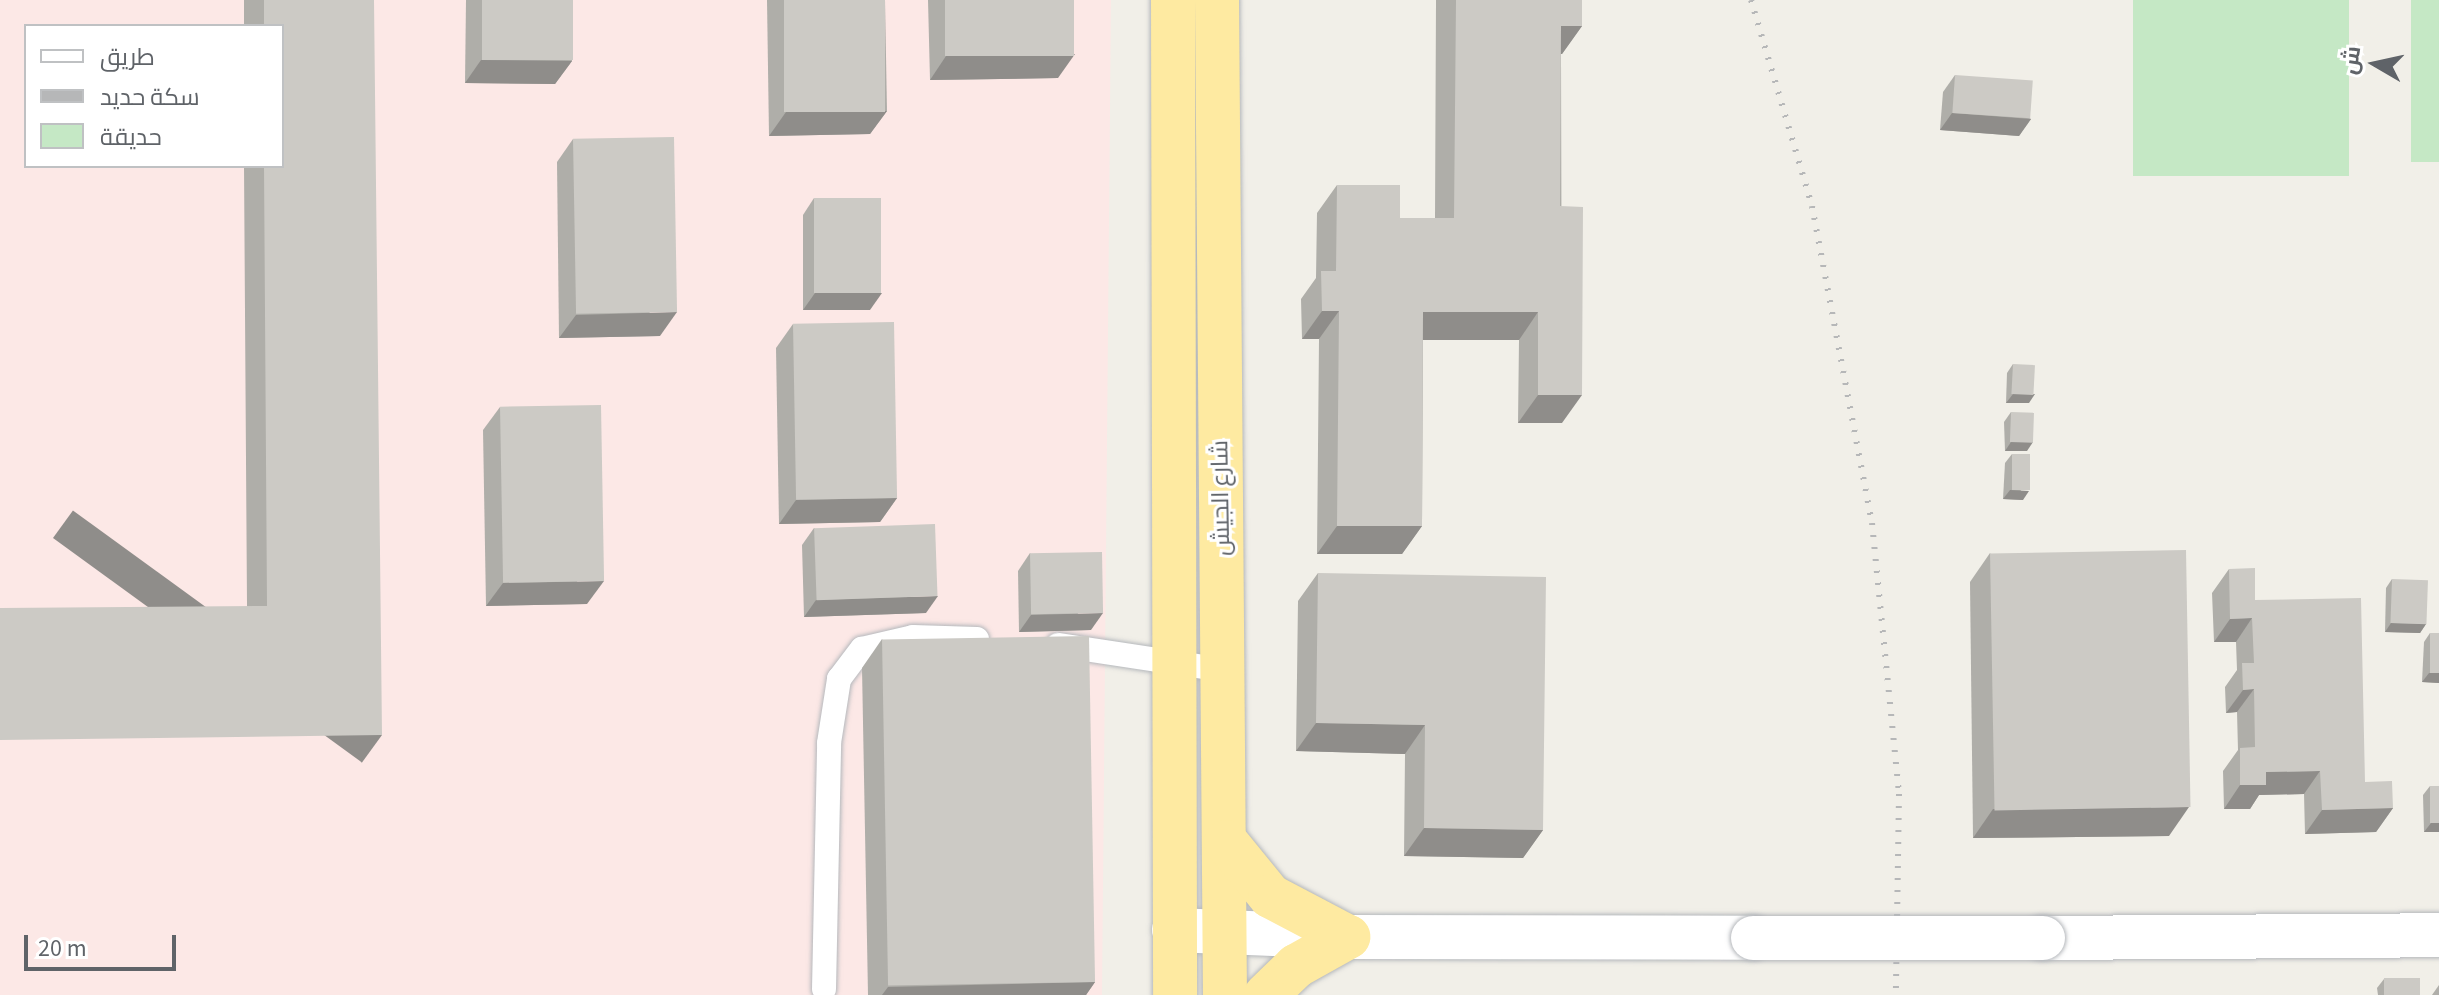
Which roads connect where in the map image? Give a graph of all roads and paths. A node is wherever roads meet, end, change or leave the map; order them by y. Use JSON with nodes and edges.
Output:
{"nodes":[{"id":1,"x":1173,"y":0,"type":"edge"},
{"id":2,"x":1217,"y":0,"type":"edge"},
{"id":3,"x":1004,"y":641,"type":"edge"},
{"id":4,"x":1031,"y":643,"type":"edge"},
{"id":5,"x":1174,"y":666,"type":"junction"},
{"id":6,"x":1224,"y":670,"type":"junction"},
{"id":7,"x":1226,"y":842,"type":"junction"},
{"id":8,"x":1174,"y":930,"type":"junction"},
{"id":9,"x":1225,"y":933,"type":"junction"},
{"id":10,"x":2439,"y":935,"type":"edge"},
{"id":11,"x":1348,"y":937,"type":"junction"},
{"id":12,"x":824,"y":989,"type":"dead end"},
{"id":13,"x":1175,"y":995,"type":"edge"},
{"id":14,"x":1225,"y":995,"type":"edge"},
{"id":15,"x":1266,"y":995,"type":"edge"}],
"edges":[{"from":1,"to":5,"type":"highway","name":"شارع الجيش"},
{"from":2,"to":6,"type":"highway","name":"شارع الجيش"},
{"from":3,"to":12,"type":"lane"},
{"from":4,"to":5,"type":"lane"},
{"from":5,"to":6,"type":"lane"},
{"from":5,"to":8,"type":"highway","name":"شارع الجيش"},
{"from":6,"to":7,"type":"highway","name":"شارع الجيش"},
{"from":7,"to":9,"type":"highway","name":"شارع الجيش"},
{"from":7,"to":11,"type":"highway"},
{"from":8,"to":9,"type":"street"},
{"from":8,"to":13,"type":"highway","name":"شارع الجيش"},
{"from":9,"to":11,"type":"street"},
{"from":9,"to":14,"type":"highway","name":"شارع الجيش"},
{"from":10,"to":11,"type":"street","bridge":true},
{"from":11,"to":15,"type":"highway"}]}
